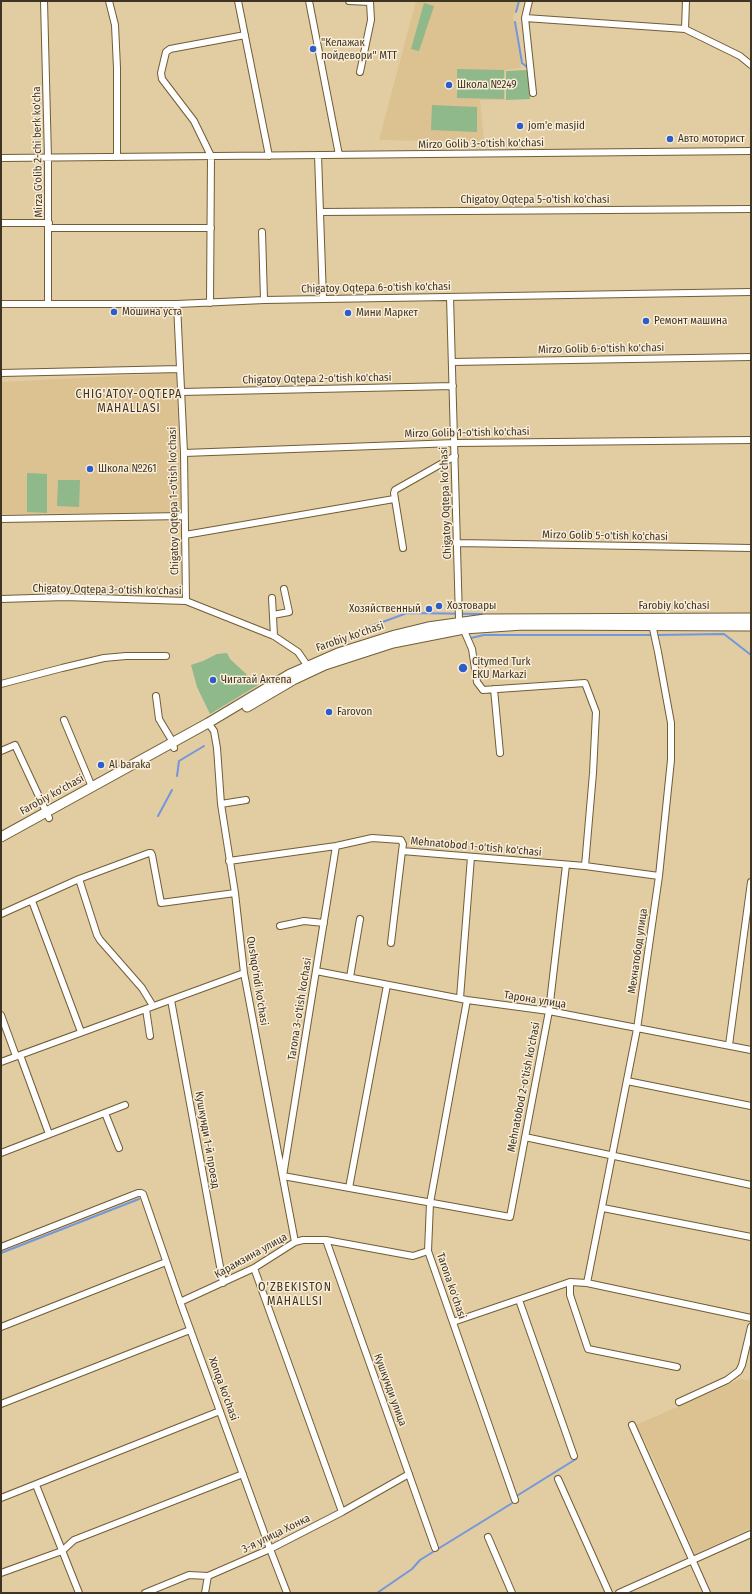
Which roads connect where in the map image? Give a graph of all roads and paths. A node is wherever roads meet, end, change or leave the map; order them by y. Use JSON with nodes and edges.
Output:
{"nodes":[{"id":1,"x":44,"y":1,"type":"edge"},
{"id":2,"x":109,"y":1,"type":"edge"},
{"id":3,"x":238,"y":1,"type":"edge"},
{"id":4,"x":309,"y":1,"type":"edge"},
{"id":5,"x":350,"y":1,"type":"edge"},
{"id":6,"x":529,"y":1,"type":"edge"},
{"id":7,"x":686,"y":1,"type":"edge"},
{"id":8,"x":370,"y":2,"type":"edge"},
{"id":9,"x":525,"y":18,"type":"junction"},
{"id":10,"x":684,"y":30,"type":"junction"},
{"id":11,"x":245,"y":35,"type":"junction"},
{"id":12,"x":751,"y":66,"type":"edge"},
{"id":13,"x":360,"y":72,"type":"dead end"},
{"id":14,"x":533,"y":93,"type":"dead end"},
{"id":15,"x":751,"y":151,"type":"edge"},
{"id":16,"x":318,"y":155,"type":"junction"},
{"id":17,"x":339,"y":155,"type":"junction"},
{"id":18,"x":211,"y":156,"type":"junction"},
{"id":19,"x":269,"y":156,"type":"junction"},
{"id":20,"x":117,"y":157,"type":"junction"},
{"id":21,"x":1,"y":158,"type":"edge"},
{"id":22,"x":48,"y":158,"type":"junction"},
{"id":23,"x":751,"y":209,"type":"edge"},
{"id":24,"x":320,"y":212,"type":"junction"},
{"id":25,"x":1,"y":223,"type":"edge"},
{"id":26,"x":49,"y":225,"type":"junction"},
{"id":27,"x":211,"y":228,"type":"junction"},
{"id":28,"x":262,"y":232,"type":"dead end"},
{"id":29,"x":751,"y":292,"type":"edge"},
{"id":30,"x":450,"y":297,"type":"junction"},
{"id":31,"x":323,"y":299,"type":"junction"},
{"id":32,"x":264,"y":300,"type":"junction"},
{"id":33,"x":48,"y":303,"type":"junction"},
{"id":34,"x":210,"y":303,"type":"junction"},
{"id":35,"x":1,"y":304,"type":"edge"},
{"id":36,"x":177,"y":304,"type":"junction"},
{"id":37,"x":751,"y":357,"type":"edge"},
{"id":38,"x":452,"y":362,"type":"junction"},
{"id":39,"x":180,"y":369,"type":"junction"},
{"id":40,"x":1,"y":373,"type":"edge"},
{"id":41,"x":453,"y":386,"type":"junction"},
{"id":42,"x":181,"y":392,"type":"junction"},
{"id":43,"x":751,"y":440,"type":"edge"},
{"id":44,"x":454,"y":443,"type":"junction"},
{"id":45,"x":184,"y":453,"type":"junction"},
{"id":46,"x":455,"y":456,"type":"junction"},
{"id":47,"x":394,"y":499,"type":"junction"},
{"id":48,"x":184,"y":516,"type":"junction"},
{"id":49,"x":1,"y":519,"type":"edge"},
{"id":50,"x":185,"y":535,"type":"junction"},
{"id":51,"x":458,"y":543,"type":"junction"},
{"id":52,"x":403,"y":548,"type":"dead end"},
{"id":53,"x":751,"y":548,"type":"edge"},
{"id":54,"x":284,"y":589,"type":"dead end"},
{"id":55,"x":272,"y":598,"type":"dead end"},
{"id":56,"x":1,"y":599,"type":"edge"},
{"id":57,"x":186,"y":601,"type":"junction"},
{"id":58,"x":273,"y":614,"type":"junction"},
{"id":59,"x":751,"y":618,"type":"edge"},
{"id":60,"x":651,"y":622,"type":"junction"},
{"id":61,"x":751,"y":626,"type":"edge"},
{"id":62,"x":464,"y":629,"type":"junction"},
{"id":63,"x":274,"y":636,"type":"junction"},
{"id":64,"x":166,"y":656,"type":"dead end"},
{"id":65,"x":309,"y":668,"type":"junction"},
{"id":66,"x":1,"y":684,"type":"edge"},
{"id":67,"x":494,"y":689,"type":"junction"},
{"id":68,"x":156,"y":696,"type":"dead end"},
{"id":69,"x":64,"y":720,"type":"dead end"},
{"id":70,"x":210,"y":726,"type":"junction"},
{"id":71,"x":173,"y":746,"type":"junction"},
{"id":72,"x":1,"y":751,"type":"edge"},
{"id":73,"x":500,"y":752,"type":"dead end"},
{"id":74,"x":92,"y":787,"type":"junction"},
{"id":75,"x":246,"y":800,"type":"dead end"},
{"id":76,"x":222,"y":804,"type":"junction"},
{"id":77,"x":48,"y":815,"type":"junction"},
{"id":78,"x":1,"y":837,"type":"edge"},
{"id":79,"x":1,"y":843,"type":"edge"},
{"id":80,"x":336,"y":846,"type":"junction"},
{"id":81,"x":402,"y":851,"type":"junction"},
{"id":82,"x":471,"y":857,"type":"junction"},
{"id":83,"x":229,"y":861,"type":"junction"},
{"id":84,"x":566,"y":865,"type":"junction"},
{"id":85,"x":585,"y":866,"type":"junction"},
{"id":86,"x":659,"y":876,"type":"junction"},
{"id":87,"x":79,"y":879,"type":"junction"},
{"id":88,"x":751,"y":882,"type":"edge"},
{"id":89,"x":235,"y":893,"type":"junction"},
{"id":90,"x":32,"y":901,"type":"junction"},
{"id":91,"x":1,"y":914,"type":"edge"},
{"id":92,"x":360,"y":919,"type":"dead end"},
{"id":93,"x":324,"y":924,"type":"junction"},
{"id":94,"x":280,"y":926,"type":"dead end"},
{"id":95,"x":392,"y":943,"type":"dead end"},
{"id":96,"x":316,"y":971,"type":"junction"},
{"id":97,"x":244,"y":973,"type":"junction"},
{"id":98,"x":350,"y":977,"type":"junction"},
{"id":99,"x":387,"y":985,"type":"junction"},
{"id":100,"x":460,"y":998,"type":"junction"},
{"id":101,"x":171,"y":1000,"type":"junction"},
{"id":102,"x":467,"y":1000,"type":"junction"},
{"id":103,"x":153,"y":1006,"type":"junction"},
{"id":104,"x":146,"y":1009,"type":"junction"},
{"id":105,"x":549,"y":1011,"type":"junction"},
{"id":106,"x":1,"y":1015,"type":"edge"},
{"id":107,"x":637,"y":1029,"type":"junction"},
{"id":108,"x":82,"y":1032,"type":"junction"},
{"id":109,"x":150,"y":1036,"type":"dead end"},
{"id":110,"x":729,"y":1045,"type":"junction"},
{"id":111,"x":751,"y":1050,"type":"edge"},
{"id":112,"x":18,"y":1056,"type":"junction"},
{"id":113,"x":1,"y":1062,"type":"edge"},
{"id":114,"x":628,"y":1081,"type":"junction"},
{"id":115,"x":125,"y":1105,"type":"dead end"},
{"id":116,"x":751,"y":1106,"type":"edge"},
{"id":117,"x":106,"y":1113,"type":"junction"},
{"id":118,"x":49,"y":1134,"type":"junction"},
{"id":119,"x":525,"y":1137,"type":"junction"},
{"id":120,"x":119,"y":1148,"type":"dead end"},
{"id":121,"x":1,"y":1153,"type":"edge"},
{"id":122,"x":613,"y":1155,"type":"junction"},
{"id":123,"x":284,"y":1176,"type":"junction"},
{"id":124,"x":751,"y":1185,"type":"edge"},
{"id":125,"x":349,"y":1188,"type":"junction"},
{"id":126,"x":430,"y":1203,"type":"junction"},
{"id":127,"x":603,"y":1208,"type":"junction"},
{"id":128,"x":751,"y":1237,"type":"edge"},
{"id":129,"x":326,"y":1240,"type":"junction"},
{"id":130,"x":296,"y":1242,"type":"junction"},
{"id":131,"x":1,"y":1246,"type":"edge"},
{"id":132,"x":428,"y":1250,"type":"junction"},
{"id":133,"x":166,"y":1262,"type":"junction"},
{"id":134,"x":254,"y":1268,"type":"junction"},
{"id":135,"x":570,"y":1282,"type":"junction"},
{"id":136,"x":223,"y":1283,"type":"junction"},
{"id":137,"x":587,"y":1283,"type":"junction"},
{"id":138,"x":519,"y":1300,"type":"junction"},
{"id":139,"x":180,"y":1302,"type":"junction"},
{"id":140,"x":751,"y":1318,"type":"edge"},
{"id":141,"x":453,"y":1322,"type":"junction"},
{"id":142,"x":1,"y":1327,"type":"edge"},
{"id":143,"x":751,"y":1327,"type":"edge"},
{"id":144,"x":190,"y":1330,"type":"junction"},
{"id":145,"x":677,"y":1367,"type":"dead end"},
{"id":146,"x":679,"y":1402,"type":"dead end"},
{"id":147,"x":1,"y":1404,"type":"edge"},
{"id":148,"x":220,"y":1411,"type":"junction"},
{"id":149,"x":632,"y":1425,"type":"dead end"},
{"id":150,"x":574,"y":1456,"type":"dead end"},
{"id":151,"x":243,"y":1474,"type":"junction"},
{"id":152,"x":409,"y":1474,"type":"junction"},
{"id":153,"x":558,"y":1478,"type":"dead end"},
{"id":154,"x":36,"y":1485,"type":"junction"},
{"id":155,"x":1,"y":1498,"type":"edge"},
{"id":156,"x":515,"y":1500,"type":"dead end"},
{"id":157,"x":342,"y":1512,"type":"junction"},
{"id":158,"x":751,"y":1534,"type":"edge"},
{"id":159,"x":488,"y":1537,"type":"dead end"},
{"id":160,"x":435,"y":1548,"type":"dead end"},
{"id":161,"x":270,"y":1549,"type":"junction"},
{"id":162,"x":62,"y":1551,"type":"junction"},
{"id":163,"x":692,"y":1561,"type":"junction"},
{"id":164,"x":1,"y":1573,"type":"edge"},
{"id":165,"x":208,"y":1576,"type":"junction"},
{"id":166,"x":79,"y":1593,"type":"edge"},
{"id":167,"x":145,"y":1593,"type":"edge"},
{"id":168,"x":205,"y":1593,"type":"edge"},
{"id":169,"x":287,"y":1593,"type":"edge"},
{"id":170,"x":512,"y":1593,"type":"edge"},
{"id":171,"x":609,"y":1593,"type":"edge"},
{"id":172,"x":619,"y":1593,"type":"edge"},
{"id":173,"x":707,"y":1593,"type":"edge"}],
"edges":[{"from":1,"to":22,"type":"street","name":"Mirza G'olib 2-chi berk ko'cha"},
{"from":2,"to":20,"type":"street"},
{"from":3,"to":11,"type":"street"},
{"from":4,"to":17,"type":"street"},
{"from":5,"to":8,"type":"street"},
{"from":6,"to":9,"type":"street"},
{"from":7,"to":10,"type":"street"},
{"from":8,"to":13,"type":"street"},
{"from":9,"to":10,"type":"street"},
{"from":9,"to":14,"type":"street"},
{"from":10,"to":12,"type":"street"},
{"from":11,"to":18,"type":"street"},
{"from":11,"to":19,"type":"street"},
{"from":15,"to":17,"type":"street","name":"Mirzo Golib 3-o'tish ko'chasi"},
{"from":16,"to":17,"type":"street","name":"Mirzo Golib 3-o'tish ko'chasi"},
{"from":16,"to":19,"type":"street","name":"Mirzo Golib 3-o'tish ko'chasi"},
{"from":16,"to":24,"type":"street"},
{"from":18,"to":19,"type":"street","name":"Mirzo Golib 3-o'tish ko'chasi"},
{"from":18,"to":20,"type":"street","name":"Mirzo Golib 3-o'tish ko'chasi"},
{"from":18,"to":27,"type":"street"},
{"from":20,"to":22,"type":"street","name":"Mirzo Golib 3-o'tish ko'chasi"},
{"from":21,"to":22,"type":"street","name":"Mirzo Golib 3-o'tish ko'chasi"},
{"from":22,"to":26,"type":"street","name":"Mirza G'olib 2-chi berk ko'cha"},
{"from":23,"to":24,"type":"street","name":"Chigatoy Oqtepa 5-o'tish ko'chasi"},
{"from":24,"to":31,"type":"street"},
{"from":25,"to":26,"type":"street"},
{"from":26,"to":27,"type":"street"},
{"from":26,"to":33,"type":"street","name":"Mirza G'olib 2-chi berk ko'cha"},
{"from":27,"to":34,"type":"street"},
{"from":28,"to":32,"type":"street"},
{"from":29,"to":30,"type":"street","name":"Chigatoy Oqtepa 6-o'tish ko'chasi"},
{"from":30,"to":31,"type":"street","name":"Chigatoy Oqtepa 6-o'tish ko'chasi"},
{"from":30,"to":38,"type":"street","name":"Chigatoy Oqtepa ko'chasi"},
{"from":31,"to":32,"type":"street","name":"Chigatoy Oqtepa 6-o'tish ko'chasi"},
{"from":32,"to":34,"type":"street","name":"Chigatoy Oqtepa 6-o'tish ko'chasi"},
{"from":33,"to":35,"type":"street","name":"Chigatoy Oqtepa 6-o'tish ko'chasi"},
{"from":33,"to":36,"type":"street","name":"Chigatoy Oqtepa 6-o'tish ko'chasi"},
{"from":34,"to":36,"type":"street","name":"Chigatoy Oqtepa 6-o'tish ko'chasi"},
{"from":36,"to":39,"type":"street","name":"Chigatoy Oqtepa 1-o'tish ko'chasi"},
{"from":37,"to":38,"type":"street","name":"Mirzo Golib 6-o'tish ko'chasi"},
{"from":38,"to":41,"type":"street","name":"Chigatoy Oqtepa ko'chasi"},
{"from":39,"to":40,"type":"street"},
{"from":39,"to":42,"type":"street","name":"Chigatoy Oqtepa 1-o'tish ko'chasi"},
{"from":41,"to":42,"type":"street","name":"Chigatoy Oqtepa 2-o'tish ko'chasi"},
{"from":41,"to":44,"type":"street","name":"Chigatoy Oqtepa ko'chasi"},
{"from":42,"to":45,"type":"street","name":"Chigatoy Oqtepa 1-o'tish ko'chasi"},
{"from":43,"to":44,"type":"street","name":"Mirzo Golib 1-o'tish ko'chasi"},
{"from":44,"to":45,"type":"street","name":"Mirzo Golib 1-o'tish ko'chasi"},
{"from":44,"to":46,"type":"street","name":"Chigatoy Oqtepa ko'chasi"},
{"from":45,"to":48,"type":"street","name":"Chigatoy Oqtepa 1-o'tish ko'chasi"},
{"from":46,"to":47,"type":"street"},
{"from":46,"to":51,"type":"street","name":"Chigatoy Oqtepa ko'chasi"},
{"from":47,"to":50,"type":"street"},
{"from":47,"to":52,"type":"street"},
{"from":48,"to":49,"type":"street"},
{"from":48,"to":50,"type":"street","name":"Chigatoy Oqtepa 1-o'tish ko'chasi"},
{"from":50,"to":57,"type":"street","name":"Chigatoy Oqtepa 1-o'tish ko'chasi"},
{"from":51,"to":53,"type":"street","name":"Mirzo Golib 5-o'tish ko'chasi"},
{"from":51,"to":62,"type":"street","name":"Chigatoy Oqtepa ko'chasi"},
{"from":54,"to":58,"type":"street"},
{"from":55,"to":58,"type":"street"},
{"from":56,"to":57,"type":"street","name":"Chigatoy Oqtepa 3-o'tish ko'chasi"},
{"from":57,"to":63,"type":"street","name":"Chigatoy Oqtepa 3-o'tish ko'chasi"},
{"from":58,"to":63,"type":"street"},
{"from":59,"to":60,"type":"main road","name":"Farobiy ko'chasi"},
{"from":60,"to":61,"type":"main road","name":"Farobiy ko'chasi"},
{"from":60,"to":62,"type":"main road","name":"Farobiy ko'chasi"},
{"from":60,"to":86,"type":"street","name":"Мехнатобод улица"},
{"from":62,"to":65,"type":"main road","name":"Farobiy ko'chasi"},
{"from":62,"to":67,"type":"street","name":"Chigatoy Oqtepa ko'chasi"},
{"from":63,"to":65,"type":"street","name":"Chigatoy Oqtepa 3-o'tish ko'chasi"},
{"from":64,"to":66,"type":"street"},
{"from":65,"to":70,"type":"main road","name":"Farobiy ko'chasi"},
{"from":67,"to":73,"type":"street"},
{"from":67,"to":85,"type":"street"},
{"from":68,"to":71,"type":"street"},
{"from":69,"to":74,"type":"street"},
{"from":70,"to":71,"type":"main road","name":"Farobiy ko'chasi"},
{"from":70,"to":76,"type":"street","name":"Qushqo'ndi ko'chasi"},
{"from":71,"to":74,"type":"main road","name":"Farobiy ko'chasi"},
{"from":71,"to":77,"type":"main road","name":"Farobiy ko'chasi"},
{"from":72,"to":77,"type":"street"},
{"from":74,"to":77,"type":"main road","name":"Farobiy ko'chasi"},
{"from":75,"to":76,"type":"street"},
{"from":76,"to":83,"type":"street","name":"Qushqo'ndi ko'chasi"},
{"from":77,"to":78,"type":"main road","name":"Farobiy ko'chasi"},
{"from":77,"to":79,"type":"main road","name":"Farobiy ko'chasi"},
{"from":80,"to":81,"type":"street","name":"Mehnatobod 1-o'tish ko'chasi"},
{"from":80,"to":83,"type":"street","name":"Mehnatobod 1-o'tish ko'chasi"},
{"from":80,"to":93,"type":"street","name":"Tarona 3-o'tish kochasi"},
{"from":81,"to":82,"type":"street","name":"Mehnatobod 1-o'tish ko'chasi"},
{"from":81,"to":95,"type":"street"},
{"from":82,"to":84,"type":"street","name":"Mehnatobod 1-o'tish ko'chasi"},
{"from":82,"to":100,"type":"street"},
{"from":83,"to":89,"type":"street","name":"Qushqo'ndi ko'chasi"},
{"from":84,"to":85,"type":"street","name":"Mehnatobod 1-o'tish ko'chasi"},
{"from":84,"to":105,"type":"street","name":"Mehnatobod 2-o'tish ko'chasi"},
{"from":85,"to":86,"type":"street","name":"Mehnatobod 1-o'tish ko'chasi"},
{"from":86,"to":107,"type":"street","name":"Мехнатобод улица"},
{"from":87,"to":89,"type":"street"},
{"from":87,"to":90,"type":"street"},
{"from":87,"to":103,"type":"street"},
{"from":88,"to":110,"type":"street"},
{"from":89,"to":97,"type":"street","name":"Qushqo'ndi ko'chasi"},
{"from":90,"to":91,"type":"street"},
{"from":90,"to":108,"type":"street"},
{"from":92,"to":98,"type":"street"},
{"from":93,"to":94,"type":"street"},
{"from":93,"to":96,"type":"street","name":"Tarona 3-o'tish kochasi"},
{"from":96,"to":98,"type":"street","name":"Тарона улица"},
{"from":96,"to":123,"type":"street","name":"Tarona 3-o'tish kochasi"},
{"from":97,"to":101,"type":"street"},
{"from":97,"to":123,"type":"street","name":"Qushqo'ndi ko'chasi"},
{"from":98,"to":99,"type":"street","name":"Тарона улица"},
{"from":99,"to":100,"type":"street","name":"Тарона улица"},
{"from":99,"to":125,"type":"street"},
{"from":100,"to":102,"type":"street","name":"Тарона улица"},
{"from":101,"to":103,"type":"street"},
{"from":101,"to":136,"type":"street","name":"Кушкунди 1-й проезд"},
{"from":102,"to":105,"type":"street","name":"Тарона улица"},
{"from":102,"to":126,"type":"street","name":"Tarona ko'chasi"},
{"from":103,"to":104,"type":"street"},
{"from":104,"to":108,"type":"street"},
{"from":104,"to":109,"type":"street"},
{"from":105,"to":107,"type":"street","name":"Тарона улица"},
{"from":105,"to":119,"type":"street","name":"Mehnatobod 2-o'tish ko'chasi"},
{"from":106,"to":112,"type":"street"},
{"from":107,"to":110,"type":"street","name":"Тарона улица"},
{"from":107,"to":114,"type":"street","name":"Мехнатобод улица"},
{"from":108,"to":112,"type":"street"},
{"from":110,"to":111,"type":"street","name":"Тарона улица"},
{"from":112,"to":113,"type":"street"},
{"from":112,"to":118,"type":"street"},
{"from":114,"to":116,"type":"street"},
{"from":114,"to":122,"type":"street","name":"Мехнатобод улица"},
{"from":115,"to":117,"type":"street"},
{"from":117,"to":118,"type":"street"},
{"from":117,"to":120,"type":"street"},
{"from":118,"to":121,"type":"street"},
{"from":119,"to":122,"type":"street"},
{"from":119,"to":126,"type":"street","name":"Mehnatobod 2-o'tish ko'chasi"},
{"from":122,"to":124,"type":"street"},
{"from":122,"to":127,"type":"street","name":"Мехнатобод улица"},
{"from":123,"to":125,"type":"street"},
{"from":123,"to":130,"type":"street","name":"Qushqo'ndi ko'chasi"},
{"from":125,"to":126,"type":"street"},
{"from":126,"to":132,"type":"street","name":"Tarona ko'chasi"},
{"from":127,"to":128,"type":"street"},
{"from":127,"to":137,"type":"street","name":"Мехнатобод улица"},
{"from":129,"to":130,"type":"street","name":"Карамзина улица"},
{"from":129,"to":132,"type":"street","name":"Карамзина улица"},
{"from":129,"to":152,"type":"street","name":"Кушкунди улица"},
{"from":130,"to":134,"type":"street","name":"Карамзина улица"},
{"from":131,"to":133,"type":"street","name":"Xonqa ko'chasi"},
{"from":132,"to":141,"type":"street","name":"Tarona ko'chasi"},
{"from":133,"to":139,"type":"street","name":"Xonqa ko'chasi"},
{"from":133,"to":142,"type":"street"},
{"from":134,"to":136,"type":"street","name":"Карамзина улица"},
{"from":134,"to":157,"type":"street"},
{"from":135,"to":137,"type":"street"},
{"from":135,"to":138,"type":"street"},
{"from":135,"to":145,"type":"street"},
{"from":136,"to":139,"type":"street","name":"Карамзина улица"},
{"from":137,"to":140,"type":"street"},
{"from":138,"to":141,"type":"street"},
{"from":138,"to":150,"type":"street"},
{"from":139,"to":144,"type":"street","name":"Xonqa ko'chasi"},
{"from":141,"to":156,"type":"street","name":"Tarona ko'chasi"},
{"from":143,"to":146,"type":"street"},
{"from":144,"to":147,"type":"street"},
{"from":144,"to":148,"type":"street","name":"Xonqa ko'chasi"},
{"from":148,"to":151,"type":"street","name":"Xonqa ko'chasi"},
{"from":148,"to":154,"type":"street"},
{"from":149,"to":163,"type":"street"},
{"from":151,"to":161,"type":"street","name":"Xonqa ko'chasi"},
{"from":151,"to":162,"type":"street"},
{"from":152,"to":157,"type":"street","name":"3-я улица Хонка"},
{"from":152,"to":160,"type":"street","name":"Кушкунди улица"},
{"from":153,"to":171,"type":"street"},
{"from":154,"to":155,"type":"street"},
{"from":154,"to":162,"type":"street"},
{"from":157,"to":161,"type":"street","name":"3-я улица Хонка"},
{"from":158,"to":163,"type":"street"},
{"from":159,"to":170,"type":"street"},
{"from":161,"to":165,"type":"street","name":"3-я улица Хонка"},
{"from":161,"to":169,"type":"street","name":"Xonqa ko'chasi"},
{"from":162,"to":164,"type":"street"},
{"from":162,"to":166,"type":"street"},
{"from":163,"to":172,"type":"street"},
{"from":163,"to":173,"type":"street"},
{"from":165,"to":167,"type":"street","name":"3-я улица Хонка"},
{"from":165,"to":168,"type":"street"}]}
